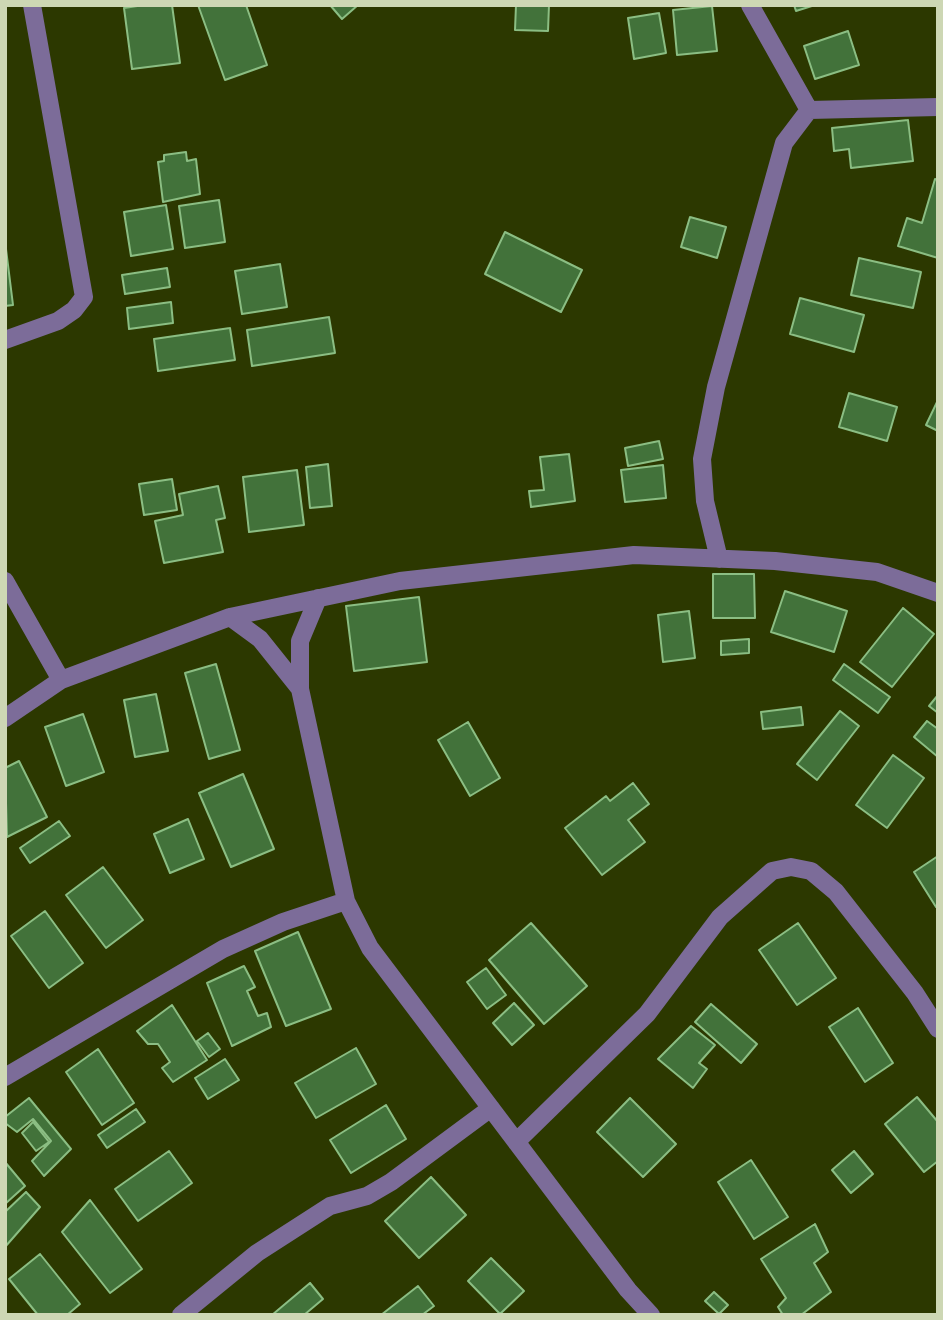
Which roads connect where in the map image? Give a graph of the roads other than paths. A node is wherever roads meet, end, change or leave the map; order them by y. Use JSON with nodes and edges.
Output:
{"nodes":[{"id":1,"x":32,"y":5,"type":"edge"},
{"id":2,"x":750,"y":5,"type":"edge"},
{"id":3,"x":938,"y":107,"type":"edge"},
{"id":4,"x":810,"y":110,"type":"junction"},
{"id":5,"x":5,"y":340,"type":"edge"},
{"id":6,"x":719,"y":559,"type":"junction"},
{"id":7,"x":5,"y":582,"type":"edge"},
{"id":8,"x":938,"y":593,"type":"edge"},
{"id":9,"x":317,"y":598,"type":"junction"},
{"id":10,"x":230,"y":617,"type":"junction"},
{"id":11,"x":61,"y":680,"type":"junction"},
{"id":12,"x":300,"y":689,"type":"junction"},
{"id":13,"x":5,"y":718,"type":"edge"},
{"id":14,"x":346,"y":901,"type":"junction"},
{"id":15,"x":938,"y":1028,"type":"edge"},
{"id":16,"x":5,"y":1077,"type":"edge"},
{"id":17,"x":491,"y":1108,"type":"junction"},
{"id":18,"x":516,"y":1143,"type":"junction"},
{"id":19,"x":644,"y":1312,"type":"edge"},
{"id":20,"x":181,"y":1315,"type":"edge"}],
"edges":[{"from":1,"to":5,"type":"street"},
{"from":2,"to":4,"type":"street"},
{"from":3,"to":4,"type":"street"},
{"from":4,"to":6,"type":"street"},
{"from":6,"to":8,"type":"street"},
{"from":6,"to":9,"type":"street"},
{"from":7,"to":11,"type":"street"},
{"from":9,"to":10,"type":"street"},
{"from":9,"to":12,"type":"street"},
{"from":10,"to":11,"type":"street"},
{"from":10,"to":12,"type":"street"},
{"from":11,"to":13,"type":"street"},
{"from":12,"to":14,"type":"street"},
{"from":14,"to":16,"type":"street"},
{"from":14,"to":17,"type":"street"},
{"from":15,"to":18,"type":"street"},
{"from":17,"to":18,"type":"street"},
{"from":17,"to":20,"type":"street"},
{"from":18,"to":19,"type":"street"}]}
